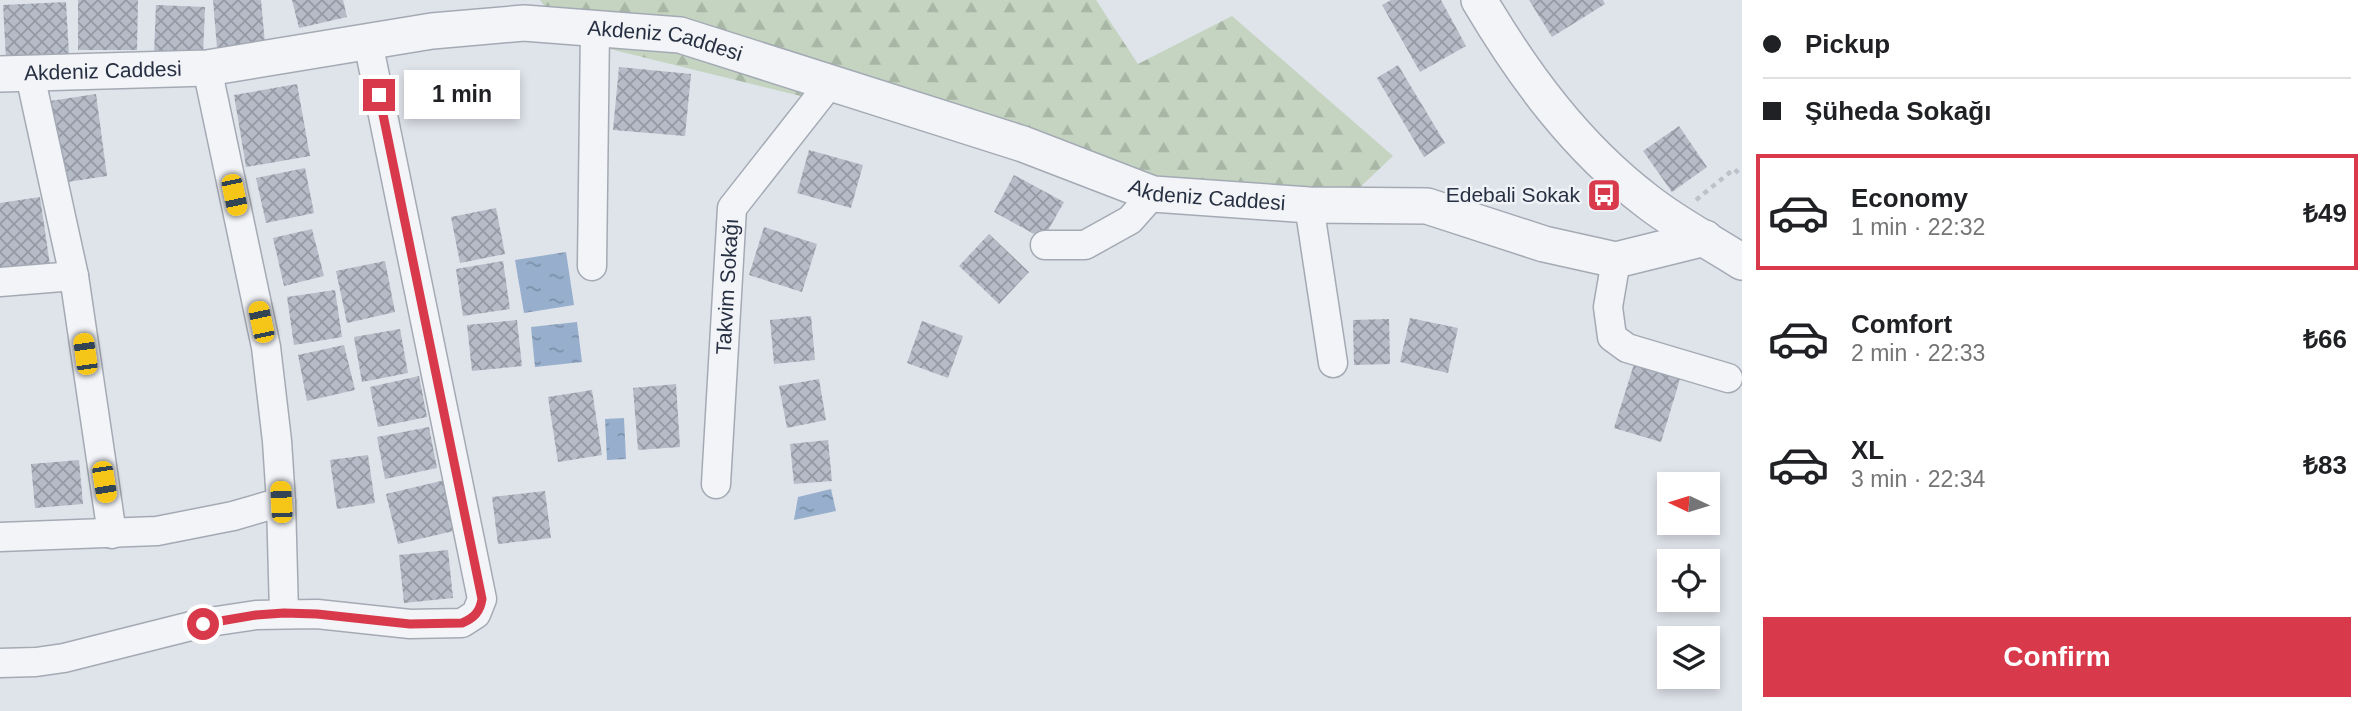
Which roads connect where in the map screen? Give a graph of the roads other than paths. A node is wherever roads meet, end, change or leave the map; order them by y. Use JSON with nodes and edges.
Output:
{"nodes":[{"id":1,"x":1479,"y":0,"type":"edge"},
{"id":2,"x":522,"y":11,"type":"edge"},
{"id":3,"x":595,"y":28,"type":"junction"},
{"id":4,"x":368,"y":42,"type":"junction"},
{"id":5,"x":207,"y":68,"type":"junction"},
{"id":6,"x":15,"y":74,"type":"edge"},
{"id":7,"x":831,"y":82,"type":"junction"},
{"id":8,"x":1153,"y":194,"type":"junction"},
{"id":9,"x":1309,"y":205,"type":"junction"},
{"id":10,"x":1704,"y":238,"type":"junction"},
{"id":11,"x":1045,"y":245,"type":"dead end"},
{"id":12,"x":1616,"y":260,"type":"junction"},
{"id":13,"x":1742,"y":262,"type":"edge"},
{"id":14,"x":592,"y":266,"type":"dead end"},
{"id":15,"x":74,"y":276,"type":"junction"},
{"id":16,"x":0,"y":282,"type":"edge"},
{"id":17,"x":1333,"y":363,"type":"dead end"},
{"id":18,"x":1728,"y":378,"type":"dead end"},
{"id":19,"x":716,"y":484,"type":"dead end"},
{"id":20,"x":281,"y":502,"type":"junction"},
{"id":21,"x":111,"y":534,"type":"junction"},
{"id":22,"x":0,"y":537,"type":"edge"},
{"id":23,"x":284,"y":613,"type":"junction"},
{"id":24,"x":0,"y":663,"type":"edge"}],
"edges":[{"from":1,"to":10,"type":"street"},
{"from":2,"to":3,"type":"street","name":"Akdeniz Caddesi"},
{"from":2,"to":4,"type":"street","name":"Akdeniz Caddesi"},
{"from":3,"to":7,"type":"street","name":"Akdeniz Caddesi"},
{"from":3,"to":14,"type":"street"},
{"from":4,"to":5,"type":"street","name":"Akdeniz Caddesi"},
{"from":4,"to":23,"type":"street"},
{"from":5,"to":6,"type":"street","name":"Akdeniz Caddesi"},
{"from":5,"to":20,"type":"street"},
{"from":6,"to":15,"type":"street"},
{"from":7,"to":8,"type":"street","name":"Akdeniz Caddesi"},
{"from":7,"to":19,"type":"street","name":"Takvim Sokağı"},
{"from":8,"to":9,"type":"street","name":"Akdeniz Caddesi"},
{"from":8,"to":11,"type":"street"},
{"from":9,"to":12,"type":"street","name":"Akdeniz Caddesi"},
{"from":9,"to":17,"type":"street"},
{"from":10,"to":12,"type":"street"},
{"from":10,"to":13,"type":"street"},
{"from":12,"to":18,"type":"street"},
{"from":15,"to":16,"type":"street"},
{"from":15,"to":21,"type":"street"},
{"from":20,"to":21,"type":"street"},
{"from":20,"to":23,"type":"street"},
{"from":21,"to":22,"type":"street"},
{"from":23,"to":24,"type":"street"}]}
